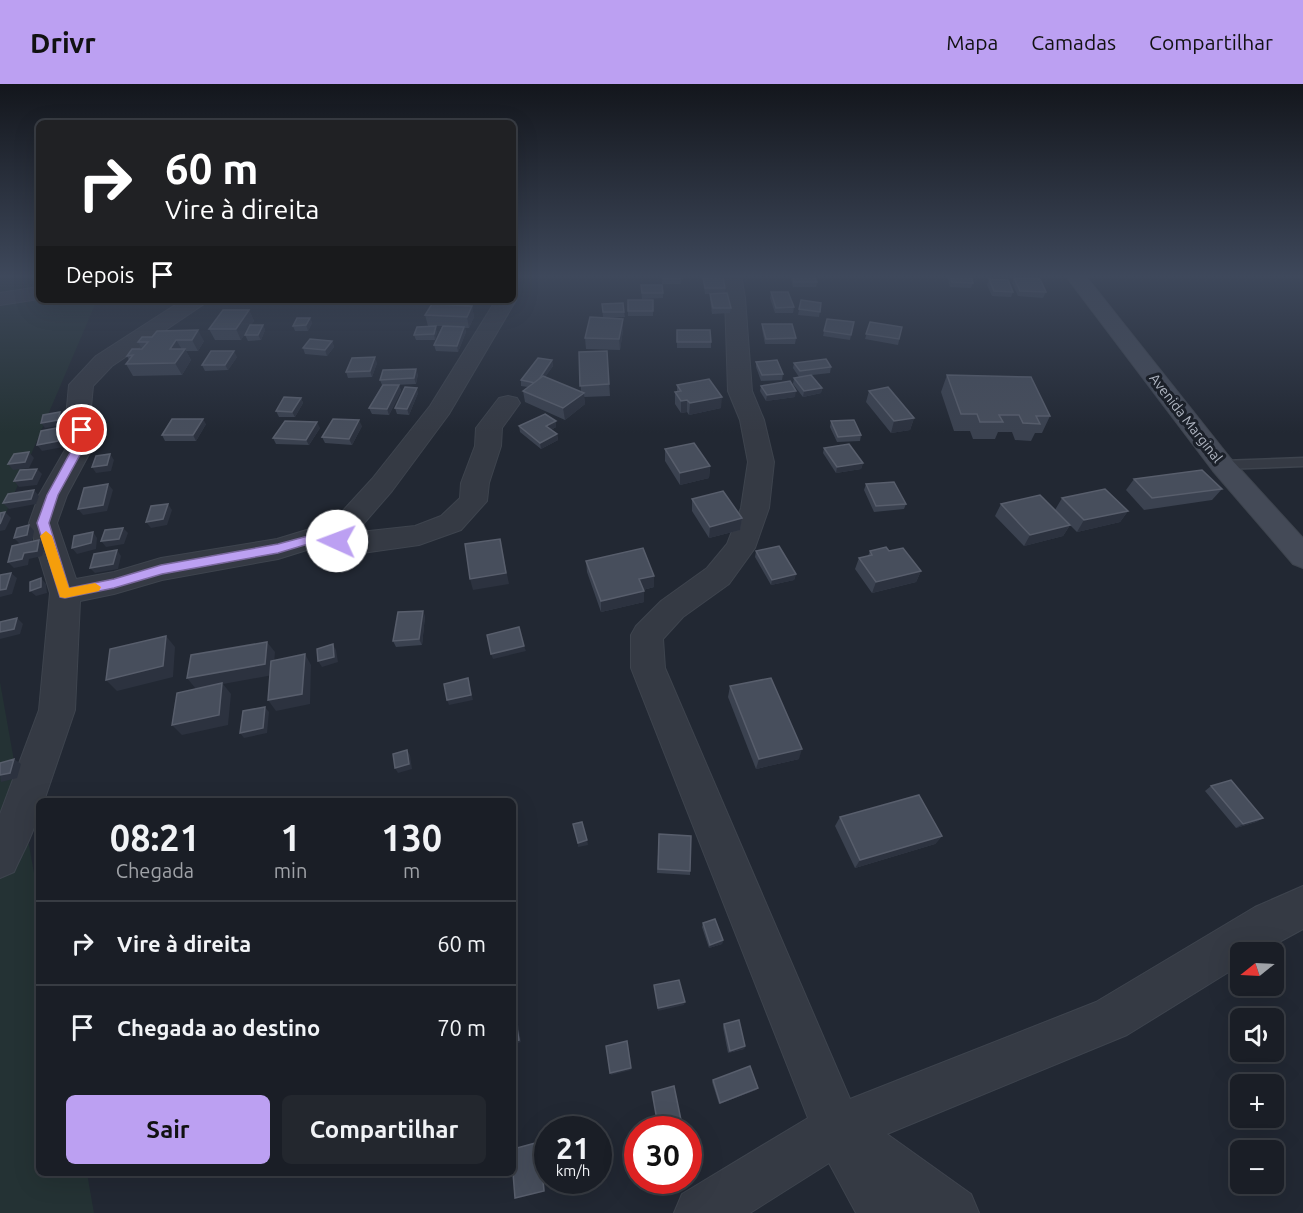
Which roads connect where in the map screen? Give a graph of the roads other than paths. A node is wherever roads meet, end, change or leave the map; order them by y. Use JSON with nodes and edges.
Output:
{"nodes":[{"id":1,"x":155,"y":328,"type":"edge"},
{"id":2,"x":489,"y":328,"type":"edge"},
{"id":3,"x":737,"y":328,"type":"edge"},
{"id":4,"x":1116,"y":328,"type":"edge"},
{"id":5,"x":508,"y":403,"type":"dead end"},
{"id":6,"x":1303,"y":462,"type":"edge"},
{"id":7,"x":1222,"y":465,"type":"junction"},
{"id":8,"x":308,"y":540,"type":"junction"},
{"id":9,"x":1303,"y":557,"type":"edge"},
{"id":10,"x":65,"y":593,"type":"junction"},
{"id":11,"x":0,"y":858,"type":"edge"},
{"id":12,"x":1303,"y":907,"type":"edge"},
{"id":13,"x":837,"y":1128,"type":"junction"},
{"id":14,"x":701,"y":1213,"type":"edge"},
{"id":15,"x":886,"y":1213,"type":"edge"},
{"id":16,"x":952,"y":1213,"type":"edge"}],
"edges":[{"from":1,"to":10,"type":"street"},
{"from":2,"to":8,"type":"street"},
{"from":3,"to":13,"type":"street"},
{"from":4,"to":7,"type":"street","name":"Avenida Marginal"},
{"from":5,"to":8,"type":"street"},
{"from":6,"to":7,"type":"lane"},
{"from":7,"to":9,"type":"street","name":"Avenida Marginal"},
{"from":8,"to":10,"type":"street"},
{"from":10,"to":11,"type":"street"},
{"from":12,"to":13,"type":"street"},
{"from":13,"to":14,"type":"street"},
{"from":13,"to":15,"type":"street"},
{"from":13,"to":16,"type":"street"}]}
